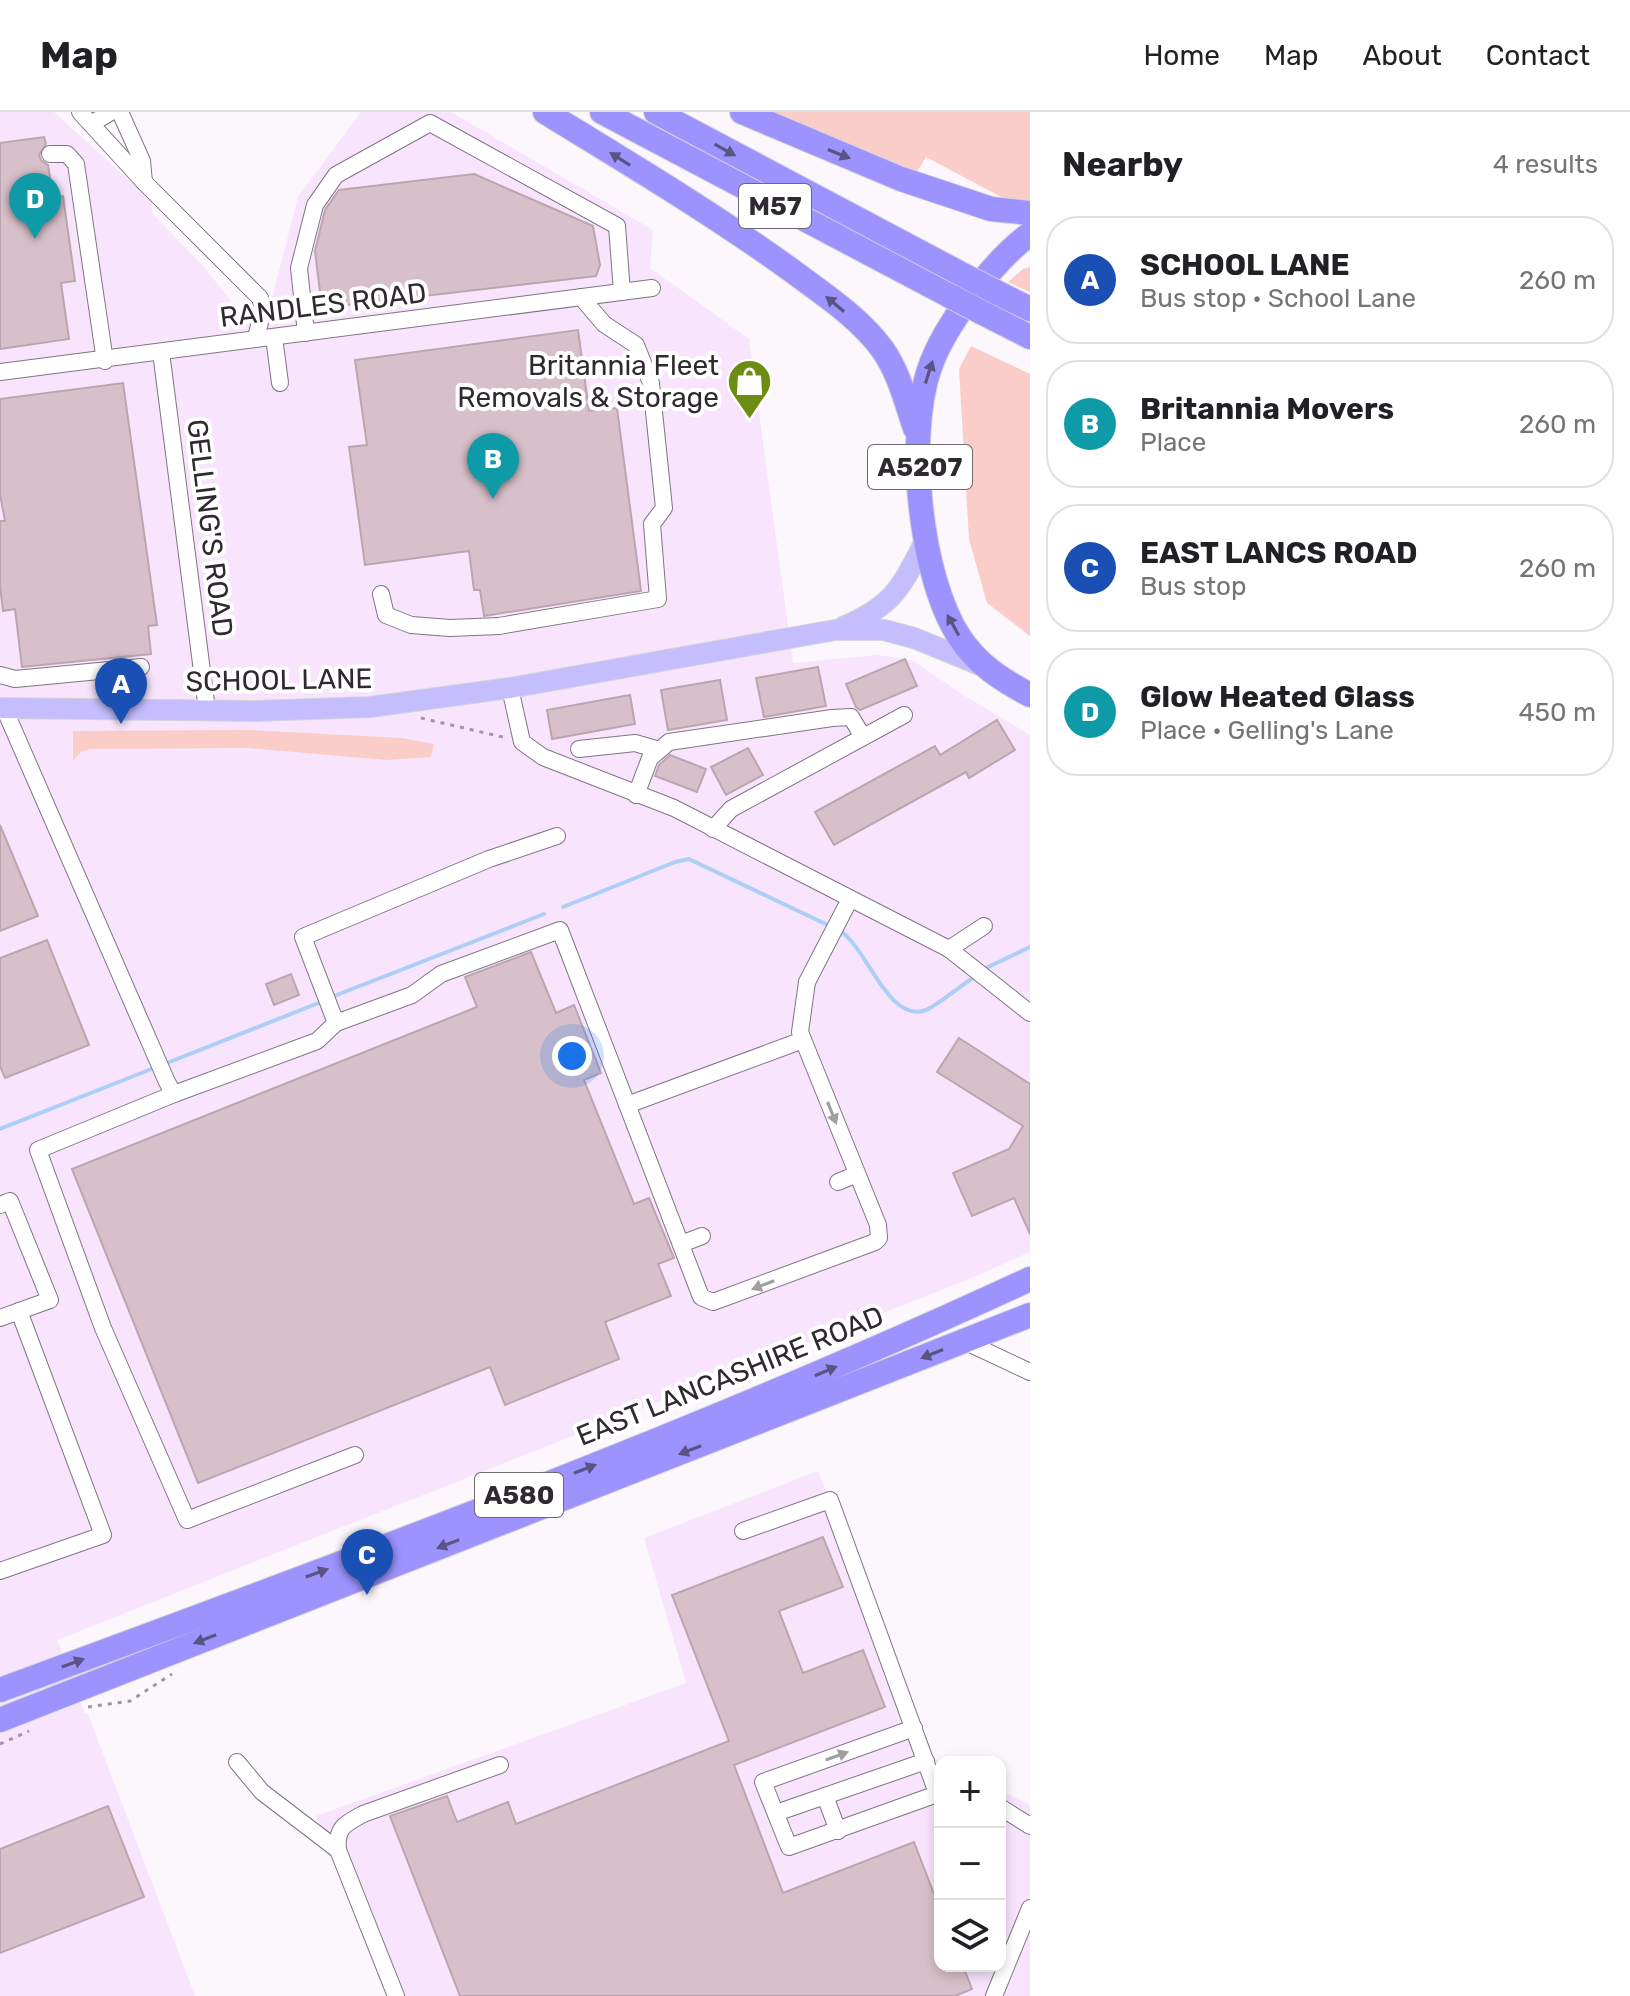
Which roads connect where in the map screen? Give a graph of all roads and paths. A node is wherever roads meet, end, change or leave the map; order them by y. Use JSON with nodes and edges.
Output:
{"nodes":[{"id":1,"x":111,"y":112,"type":"edge"},
{"id":2,"x":120,"y":112,"type":"edge"},
{"id":3,"x":545,"y":112,"type":"edge"},
{"id":4,"x":602,"y":112,"type":"edge"},
{"id":5,"x":656,"y":112,"type":"edge"},
{"id":6,"x":742,"y":112,"type":"edge"},
{"id":7,"x":84,"y":115,"type":"edge"},
{"id":8,"x":50,"y":154,"type":"dead end"},
{"id":9,"x":144,"y":182,"type":"junction"},
{"id":10,"x":1030,"y":213,"type":"edge"},
{"id":11,"x":1030,"y":234,"type":"edge"},
{"id":12,"x":652,"y":288,"type":"dead end"},
{"id":13,"x":622,"y":292,"type":"junction"},
{"id":14,"x":581,"y":297,"type":"junction"},
{"id":15,"x":1030,"y":309,"type":"edge"},
{"id":16,"x":306,"y":333,"type":"junction"},
{"id":17,"x":274,"y":337,"type":"junction"},
{"id":18,"x":1030,"y":337,"type":"edge"},
{"id":19,"x":256,"y":339,"type":"junction"},
{"id":20,"x":161,"y":352,"type":"junction"},
{"id":21,"x":105,"y":361,"type":"junction"},
{"id":22,"x":0,"y":372,"type":"edge"},
{"id":23,"x":280,"y":383,"type":"dead end"},
{"id":24,"x":918,"y":438,"type":"junction"},
{"id":25,"x":925,"y":541,"type":"junction"},
{"id":26,"x":381,"y":594,"type":"dead end"},
{"id":27,"x":835,"y":630,"type":"junction"},
{"id":28,"x":141,"y":667,"type":"dead end"},
{"id":29,"x":985,"y":667,"type":"junction"},
{"id":30,"x":0,"y":675,"type":"edge"},
{"id":31,"x":510,"y":688,"type":"junction"},
{"id":32,"x":1030,"y":695,"type":"edge"},
{"id":33,"x":416,"y":702,"type":"junction"},
{"id":34,"x":2,"y":708,"type":"edge"},
{"id":35,"x":207,"y":710,"type":"junction"},
{"id":36,"x":904,"y":715,"type":"dead end"},
{"id":37,"x":863,"y":737,"type":"junction"},
{"id":38,"x":522,"y":742,"type":"junction"},
{"id":39,"x":579,"y":749,"type":"dead end"},
{"id":40,"x":659,"y":750,"type":"junction"},
{"id":41,"x":636,"y":795,"type":"junction"},
{"id":42,"x":713,"y":829,"type":"junction"},
{"id":43,"x":557,"y":836,"type":"dead end"},
{"id":44,"x":850,"y":899,"type":"junction"},
{"id":45,"x":984,"y":926,"type":"dead end"},
{"id":46,"x":949,"y":949,"type":"junction"},
{"id":47,"x":1030,"y":1013,"type":"edge"},
{"id":48,"x":333,"y":1016,"type":"junction"},
{"id":49,"x":803,"y":1040,"type":"junction"},
{"id":50,"x":174,"y":1094,"type":"junction"},
{"id":51,"x":627,"y":1105,"type":"junction"},
{"id":52,"x":857,"y":1174,"type":"junction"},
{"id":53,"x":838,"y":1182,"type":"dead end"},
{"id":54,"x":0,"y":1205,"type":"edge"},
{"id":55,"x":702,"y":1236,"type":"dead end"},
{"id":56,"x":681,"y":1244,"type":"junction"},
{"id":57,"x":1030,"y":1279,"type":"edge"},
{"id":58,"x":1030,"y":1291,"type":"edge"},
{"id":59,"x":19,"y":1311,"type":"junction"},
{"id":60,"x":1030,"y":1315,"type":"edge"},
{"id":61,"x":0,"y":1318,"type":"edge"},
{"id":62,"x":937,"y":1323,"type":"junction"},
{"id":63,"x":964,"y":1341,"type":"junction"},
{"id":64,"x":1030,"y":1372,"type":"edge"},
{"id":65,"x":355,"y":1455,"type":"dead end"},
{"id":66,"x":743,"y":1531,"type":"dead end"},
{"id":67,"x":0,"y":1571,"type":"edge"},
{"id":68,"x":0,"y":1690,"type":"edge"},
{"id":69,"x":0,"y":1720,"type":"edge"},
{"id":70,"x":914,"y":1728,"type":"junction"},
{"id":71,"x":926,"y":1761,"type":"junction"},
{"id":72,"x":237,"y":1762,"type":"dead end"},
{"id":73,"x":500,"y":1765,"type":"dead end"},
{"id":74,"x":934,"y":1782,"type":"edge"},
{"id":75,"x":934,"y":1795,"type":"edge"},
{"id":76,"x":825,"y":1796,"type":"junction"},
{"id":77,"x":1006,"y":1811,"type":"edge"},
{"id":78,"x":776,"y":1813,"type":"junction"},
{"id":79,"x":1030,"y":1826,"type":"edge"},
{"id":80,"x":838,"y":1831,"type":"junction"},
{"id":81,"x":338,"y":1850,"type":"junction"},
{"id":82,"x":1030,"y":1908,"type":"edge"},
{"id":83,"x":396,"y":1996,"type":"edge"},
{"id":84,"x":994,"y":1996,"type":"edge"}],
"edges":[{"from":1,"to":7,"type":"street"},
{"from":2,"to":9,"type":"street"},
{"from":24,"to":3,"type":"highway","one_way":true},
{"from":4,"to":18,"type":"highway","number":"M57","bridge":true},
{"from":5,"to":15,"type":"highway","number":"M57","one_way":true,"bridge":true},
{"from":6,"to":10,"type":"highway","one_way":true},
{"from":7,"to":9,"type":"street"},
{"from":8,"to":21,"type":"street"},
{"from":9,"to":19,"type":"street"},
{"from":24,"to":11,"type":"highway","number":"A5207","one_way":true},
{"from":12,"to":13,"type":"street","name":"RANDLES ROAD"},
{"from":13,"to":14,"type":"street","name":"RANDLES ROAD"},
{"from":13,"to":16,"type":"street"},
{"from":14,"to":16,"type":"street","name":"RANDLES ROAD"},
{"from":14,"to":26,"type":"street"},
{"from":16,"to":17,"type":"street","name":"RANDLES ROAD"},
{"from":17,"to":19,"type":"street","name":"RANDLES ROAD"},
{"from":17,"to":23,"type":"street"},
{"from":19,"to":20,"type":"street","name":"RANDLES ROAD"},
{"from":20,"to":21,"type":"street","name":"RANDLES ROAD"},
{"from":20,"to":35,"type":"street","name":"GELLING'S ROAD"},
{"from":21,"to":22,"type":"street","name":"RANDLES ROAD"},
{"from":24,"to":25,"type":"highway","number":"A5207"},
{"from":25,"to":27,"type":"main road","name":"SCHOOL LANE"},
{"from":29,"to":25,"type":"highway","number":"A5207","one_way":true},
{"from":27,"to":29,"type":"main road","name":"SCHOOL LANE"},
{"from":27,"to":31,"type":"main road","name":"SCHOOL LANE"},
{"from":28,"to":30,"type":"street"},
{"from":29,"to":32,"type":"highway","number":"A5207"},
{"from":31,"to":33,"type":"main road","name":"SCHOOL LANE"},
{"from":31,"to":38,"type":"street"},
{"from":33,"to":35,"type":"main road","name":"SCHOOL LANE"},
{"from":33,"to":38,"type":"path"},
{"from":34,"to":35,"type":"main road","name":"SCHOOL LANE"},
{"from":34,"to":50,"type":"street"},
{"from":36,"to":37,"type":"street"},
{"from":37,"to":40,"type":"street"},
{"from":37,"to":42,"type":"street"},
{"from":38,"to":41,"type":"street"},
{"from":39,"to":40,"type":"street"},
{"from":40,"to":41,"type":"street"},
{"from":41,"to":42,"type":"street"},
{"from":42,"to":44,"type":"street"},
{"from":43,"to":48,"type":"street"},
{"from":44,"to":46,"type":"street"},
{"from":44,"to":49,"type":"street"},
{"from":45,"to":46,"type":"street"},
{"from":46,"to":47,"type":"street"},
{"from":48,"to":50,"type":"street"},
{"from":48,"to":51,"type":"street"},
{"from":49,"to":51,"type":"street"},
{"from":49,"to":52,"type":"street","one_way":true},
{"from":50,"to":65,"type":"street"},
{"from":51,"to":56,"type":"street"},
{"from":52,"to":53,"type":"street"},
{"from":52,"to":56,"type":"street","one_way":true},
{"from":54,"to":59,"type":"street"},
{"from":55,"to":56,"type":"street"},
{"from":57,"to":62,"type":"highway","name":"EAST LANCASHIRE ROAD","number":"A580"},
{"from":58,"to":62,"type":"main road"},
{"from":59,"to":61,"type":"street"},
{"from":59,"to":67,"type":"street"},
{"from":60,"to":63,"type":"highway","name":"EAST LANCASHIRE ROAD","number":"A580"},
{"from":68,"to":62,"type":"highway","name":"EAST LANCASHIRE ROAD","number":"A580","one_way":true},
{"from":63,"to":64,"type":"street"},
{"from":63,"to":69,"type":"highway","name":"EAST LANCASHIRE ROAD","number":"A580","one_way":true},
{"from":66,"to":70,"type":"street"},
{"from":70,"to":71,"type":"street"},
{"from":78,"to":70,"type":"street","one_way":true},
{"from":71,"to":74,"type":"street"},
{"from":71,"to":76,"type":"street"},
{"from":72,"to":81,"type":"street"},
{"from":73,"to":81,"type":"street"},
{"from":75,"to":80,"type":"street"},
{"from":76,"to":78,"type":"street"},
{"from":76,"to":80,"type":"street"},
{"from":77,"to":79,"type":"street"},
{"from":78,"to":80,"type":"street"},
{"from":81,"to":83,"type":"street"},
{"from":82,"to":84,"type":"street"}]}
